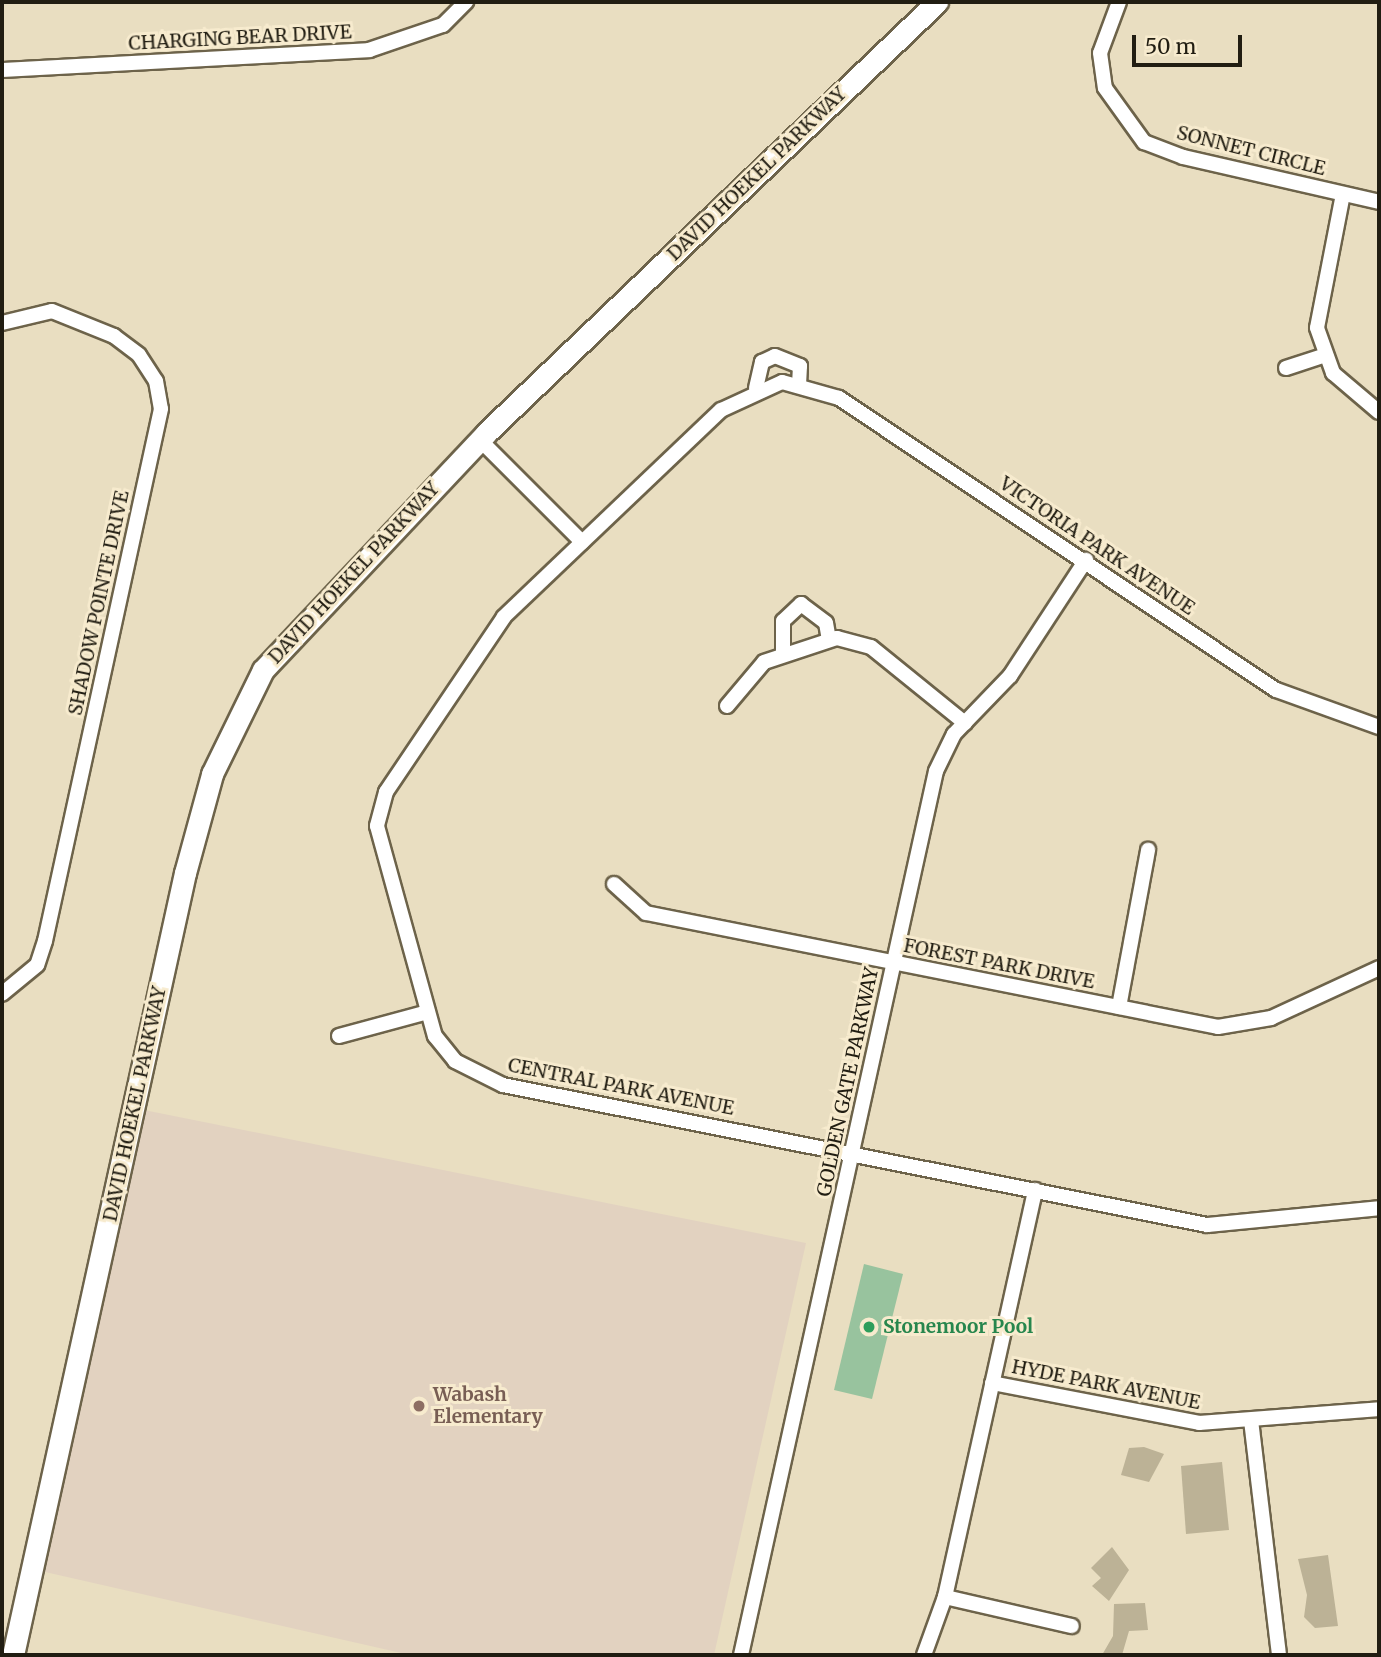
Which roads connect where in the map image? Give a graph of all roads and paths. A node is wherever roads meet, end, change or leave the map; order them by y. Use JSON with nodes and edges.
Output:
{"nodes":[{"id":1,"x":466,"y":2,"type":"edge"},
{"id":2,"x":937,"y":2,"type":"edge"},
{"id":3,"x":1119,"y":2,"type":"edge"},
{"id":4,"x":2,"y":70,"type":"edge"},
{"id":5,"x":1343,"y":194,"type":"junction"},
{"id":6,"x":1379,"y":202,"type":"edge"},
{"id":7,"x":2,"y":323,"type":"edge"},
{"id":8,"x":1323,"y":356,"type":"junction"},
{"id":9,"x":1286,"y":368,"type":"dead end"},
{"id":10,"x":799,"y":384,"type":"junction"},
{"id":11,"x":756,"y":388,"type":"junction"},
{"id":12,"x":1379,"y":412,"type":"edge"},
{"id":13,"x":481,"y":440,"type":"junction"},
{"id":14,"x":582,"y":542,"type":"junction"},
{"id":15,"x":1086,"y":560,"type":"junction"},
{"id":16,"x":829,"y":640,"type":"junction"},
{"id":17,"x":783,"y":653,"type":"junction"},
{"id":18,"x":727,"y":706,"type":"dead end"},
{"id":19,"x":965,"y":723,"type":"junction"},
{"id":20,"x":1379,"y":727,"type":"edge"},
{"id":21,"x":1148,"y":850,"type":"dead end"},
{"id":22,"x":614,"y":884,"type":"dead end"},
{"id":23,"x":894,"y":962,"type":"junction"},
{"id":24,"x":1379,"y":968,"type":"edge"},
{"id":25,"x":2,"y":993,"type":"edge"},
{"id":26,"x":1119,"y":1007,"type":"junction"},
{"id":27,"x":428,"y":1012,"type":"junction"},
{"id":28,"x":340,"y":1036,"type":"dead end"},
{"id":29,"x":852,"y":1152,"type":"junction"},
{"id":30,"x":1035,"y":1190,"type":"junction"},
{"id":31,"x":1379,"y":1208,"type":"edge"},
{"id":32,"x":992,"y":1383,"type":"junction"},
{"id":33,"x":1379,"y":1409,"type":"edge"},
{"id":34,"x":1251,"y":1420,"type":"junction"},
{"id":35,"x":945,"y":1597,"type":"junction"},
{"id":36,"x":1072,"y":1626,"type":"dead end"},
{"id":37,"x":13,"y":1655,"type":"edge"},
{"id":38,"x":741,"y":1655,"type":"edge"},
{"id":39,"x":925,"y":1655,"type":"edge"},
{"id":40,"x":1279,"y":1655,"type":"edge"}],
"edges":[{"from":1,"to":4,"type":"street","name":"CHARGING BEAR DRIVE"},
{"from":2,"to":13,"type":"main road","name":"DAVID HOEKEL PARKWAY"},
{"from":3,"to":5,"type":"street","name":"SONNET CIRCLE"},
{"from":5,"to":6,"type":"street","name":"SONNET CIRCLE"},
{"from":5,"to":8,"type":"street"},
{"from":7,"to":25,"type":"street","name":"SHADOW POINTE DRIVE"},
{"from":8,"to":9,"type":"street"},
{"from":8,"to":12,"type":"street"},
{"from":10,"to":11,"type":"street","name":"VICTORIA PARK AVENUE"},
{"from":10,"to":11,"type":"street"},
{"from":10,"to":15,"type":"street","name":"VICTORIA PARK AVENUE"},
{"from":11,"to":14,"type":"street","name":"VICTORIA PARK AVENUE"},
{"from":13,"to":14,"type":"street"},
{"from":13,"to":37,"type":"main road","name":"DAVID HOEKEL PARKWAY"},
{"from":14,"to":27,"type":"street","name":"CENTRAL PARK AVENUE"},
{"from":15,"to":19,"type":"street","name":"GOLDEN GATE PARKWAY"},
{"from":15,"to":20,"type":"street","name":"VICTORIA PARK AVENUE"},
{"from":16,"to":17,"type":"street"},
{"from":16,"to":17,"type":"street"},
{"from":16,"to":19,"type":"street"},
{"from":17,"to":18,"type":"street"},
{"from":19,"to":23,"type":"street","name":"GOLDEN GATE PARKWAY"},
{"from":21,"to":26,"type":"street"},
{"from":22,"to":23,"type":"street","name":"FOREST PARK DRIVE"},
{"from":23,"to":26,"type":"street","name":"FOREST PARK DRIVE"},
{"from":23,"to":29,"type":"street","name":"GOLDEN GATE PARKWAY"},
{"from":24,"to":26,"type":"street","name":"FOREST PARK DRIVE"},
{"from":27,"to":28,"type":"street"},
{"from":27,"to":29,"type":"street","name":"CENTRAL PARK AVENUE"},
{"from":29,"to":30,"type":"street","name":"CENTRAL PARK AVENUE"},
{"from":29,"to":38,"type":"street","name":"GOLDEN GATE PARKWAY"},
{"from":30,"to":31,"type":"street","name":"CENTRAL PARK AVENUE"},
{"from":30,"to":32,"type":"street"},
{"from":32,"to":34,"type":"street","name":"HYDE PARK AVENUE"},
{"from":32,"to":35,"type":"street"},
{"from":33,"to":34,"type":"street","name":"HYDE PARK AVENUE"},
{"from":34,"to":40,"type":"street"},
{"from":35,"to":36,"type":"street"},
{"from":35,"to":39,"type":"street"}]}
